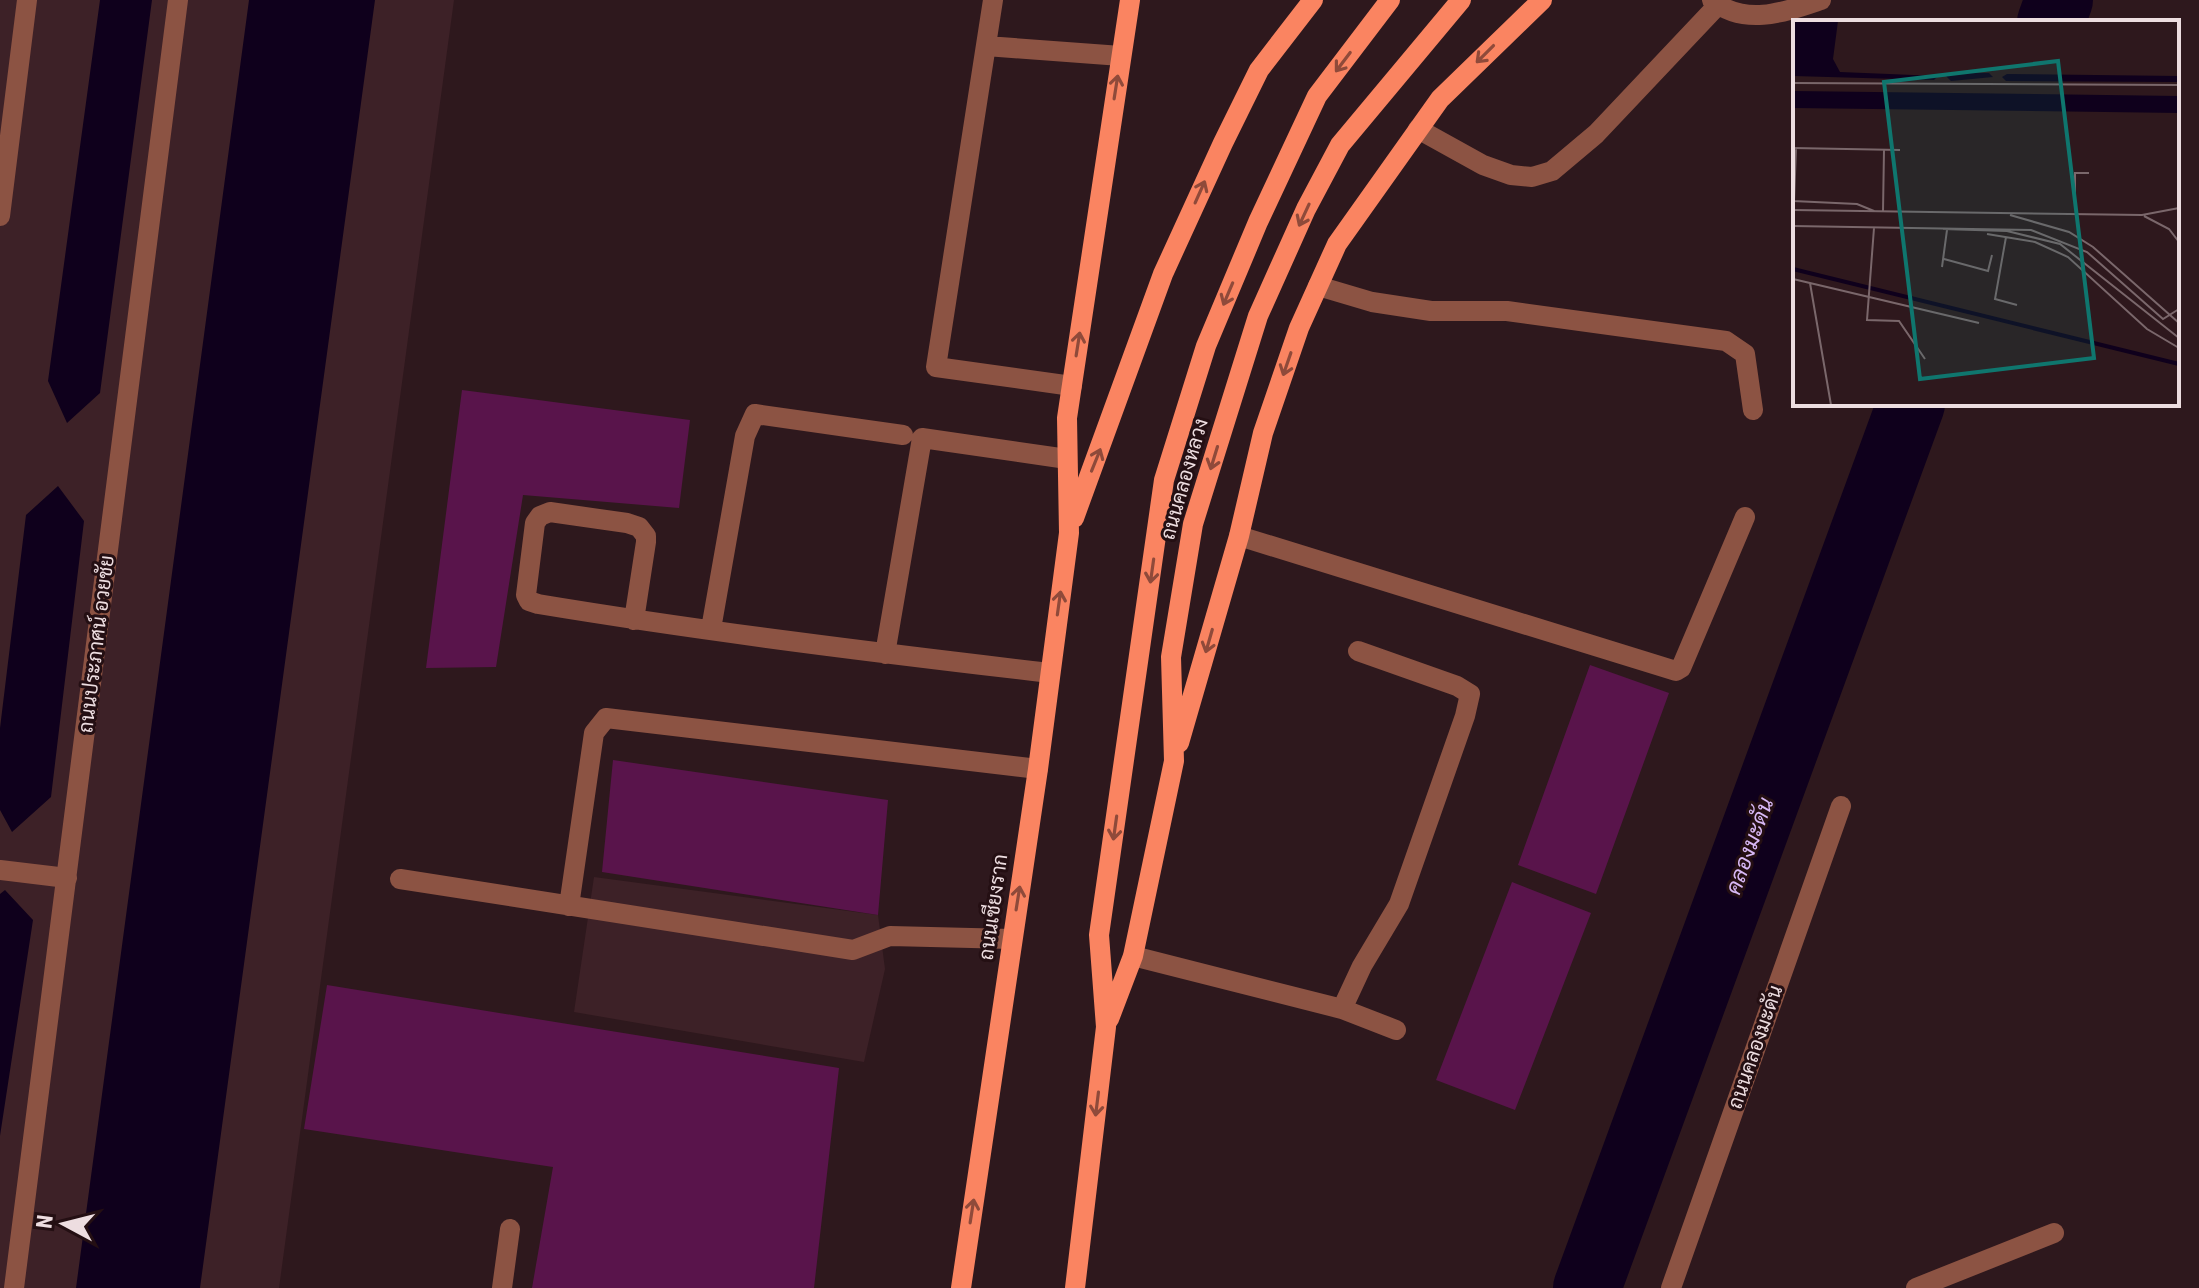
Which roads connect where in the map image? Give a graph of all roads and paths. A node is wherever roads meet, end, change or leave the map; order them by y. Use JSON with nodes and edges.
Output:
{"nodes":[{"id":1,"x":27,"y":0,"type":"edge"},
{"id":2,"x":178,"y":0,"type":"edge"},
{"id":3,"x":993,"y":0,"type":"edge"},
{"id":4,"x":1130,"y":0,"type":"edge"},
{"id":5,"x":1313,"y":0,"type":"edge"},
{"id":6,"x":1390,"y":0,"type":"edge"},
{"id":7,"x":1461,"y":0,"type":"edge"},
{"id":8,"x":1542,"y":0,"type":"edge"},
{"id":9,"x":1821,"y":0,"type":"edge"},
{"id":10,"x":1715,"y":2,"type":"edge"},
{"id":11,"x":1782,"y":7,"type":"edge"},
{"id":12,"x":986,"y":46,"type":"junction"},
{"id":13,"x":1121,"y":56,"type":"junction"},
{"id":14,"x":1418,"y":129,"type":"junction"},
{"id":15,"x":0,"y":216,"type":"edge"},
{"id":16,"x":1318,"y":286,"type":"junction"},
{"id":17,"x":1072,"y":386,"type":"junction"},
{"id":18,"x":1753,"y":410,"type":"dead end"},
{"id":19,"x":903,"y":435,"type":"dead end"},
{"id":20,"x":1067,"y":459,"type":"junction"},
{"id":21,"x":1745,"y":517,"type":"dead end"},
{"id":22,"x":1069,"y":533,"type":"junction"},
{"id":23,"x":1239,"y":536,"type":"junction"},
{"id":24,"x":634,"y":620,"type":"junction"},
{"id":25,"x":711,"y":629,"type":"junction"},
{"id":26,"x":1358,"y":651,"type":"dead end"},
{"id":27,"x":885,"y":654,"type":"junction"},
{"id":28,"x":1050,"y":673,"type":"junction"},
{"id":29,"x":1174,"y":761,"type":"junction"},
{"id":30,"x":1038,"y":769,"type":"junction"},
{"id":31,"x":1841,"y":806,"type":"dead end"},
{"id":32,"x":0,"y":870,"type":"edge"},
{"id":33,"x":67,"y":878,"type":"junction"},
{"id":34,"x":400,"y":879,"type":"dead end"},
{"id":35,"x":569,"y":906,"type":"junction"},
{"id":36,"x":1012,"y":939,"type":"junction"},
{"id":37,"x":1133,"y":956,"type":"junction"},
{"id":38,"x":1342,"y":1009,"type":"junction"},
{"id":39,"x":1106,"y":1027,"type":"junction"},
{"id":40,"x":1396,"y":1030,"type":"dead end"},
{"id":41,"x":510,"y":1229,"type":"dead end"},
{"id":42,"x":2054,"y":1233,"type":"dead end"},
{"id":43,"x":14,"y":1288,"type":"edge"},
{"id":44,"x":502,"y":1288,"type":"edge"},
{"id":45,"x":961,"y":1288,"type":"edge"},
{"id":46,"x":1075,"y":1288,"type":"edge"},
{"id":47,"x":1671,"y":1288,"type":"edge"},
{"id":48,"x":1916,"y":1288,"type":"edge"}],
"edges":[{"from":1,"to":15,"type":"street"},
{"from":2,"to":33,"type":"street","name":"ถนนประภาศน์ อวยชัย"},
{"from":3,"to":12,"type":"street"},
{"from":4,"to":13,"type":"main road"},
{"from":22,"to":5,"type":"main road","one_way":true},
{"from":6,"to":39,"type":"main road","one_way":true},
{"from":7,"to":29,"type":"main road","name":"ถนนคลองหลวง","one_way":true},
{"from":8,"to":14,"type":"main road","one_way":true},
{"from":9,"to":11,"type":"street"},
{"from":10,"to":11,"type":"street"},
{"from":10,"to":14,"type":"street"},
{"from":12,"to":13,"type":"street"},
{"from":12,"to":17,"type":"street"},
{"from":17,"to":13,"type":"main road","one_way":true},
{"from":14,"to":16,"type":"main road"},
{"from":16,"to":18,"type":"street"},
{"from":16,"to":23,"type":"main road","one_way":true},
{"from":17,"to":20,"type":"main road"},
{"from":19,"to":25,"type":"street"},
{"from":20,"to":22,"type":"main road"},
{"from":20,"to":27,"type":"street"},
{"from":21,"to":23,"type":"street"},
{"from":28,"to":22,"type":"main road","name":"ถนนเชียงราก","one_way":true},
{"from":23,"to":29,"type":"main road","one_way":true},
{"from":24,"to":24,"type":"street"},
{"from":24,"to":25,"type":"street"},
{"from":25,"to":27,"type":"street"},
{"from":26,"to":38,"type":"street"},
{"from":27,"to":28,"type":"street"},
{"from":28,"to":30,"type":"main road","name":"ถนนเชียงราก"},
{"from":29,"to":37,"type":"main road","name":"ถนนคลองหลวง"},
{"from":30,"to":35,"type":"street"},
{"from":36,"to":30,"type":"main road","name":"ถนนเชียงราก","one_way":true},
{"from":31,"to":47,"type":"street","name":"ถนนคลองมะดัน"},
{"from":32,"to":33,"type":"street"},
{"from":33,"to":43,"type":"street","name":"ถนนประภาศน์ อวยชัย"},
{"from":34,"to":35,"type":"street"},
{"from":35,"to":36,"type":"street"},
{"from":45,"to":36,"type":"main road","name":"ถนนเชียงราก","one_way":true},
{"from":37,"to":38,"type":"street"},
{"from":37,"to":39,"type":"main road","name":"ถนนคลองหลวง"},
{"from":38,"to":40,"type":"street"},
{"from":39,"to":46,"type":"main road","one_way":true},
{"from":41,"to":44,"type":"street"},
{"from":42,"to":48,"type":"street"}]}
